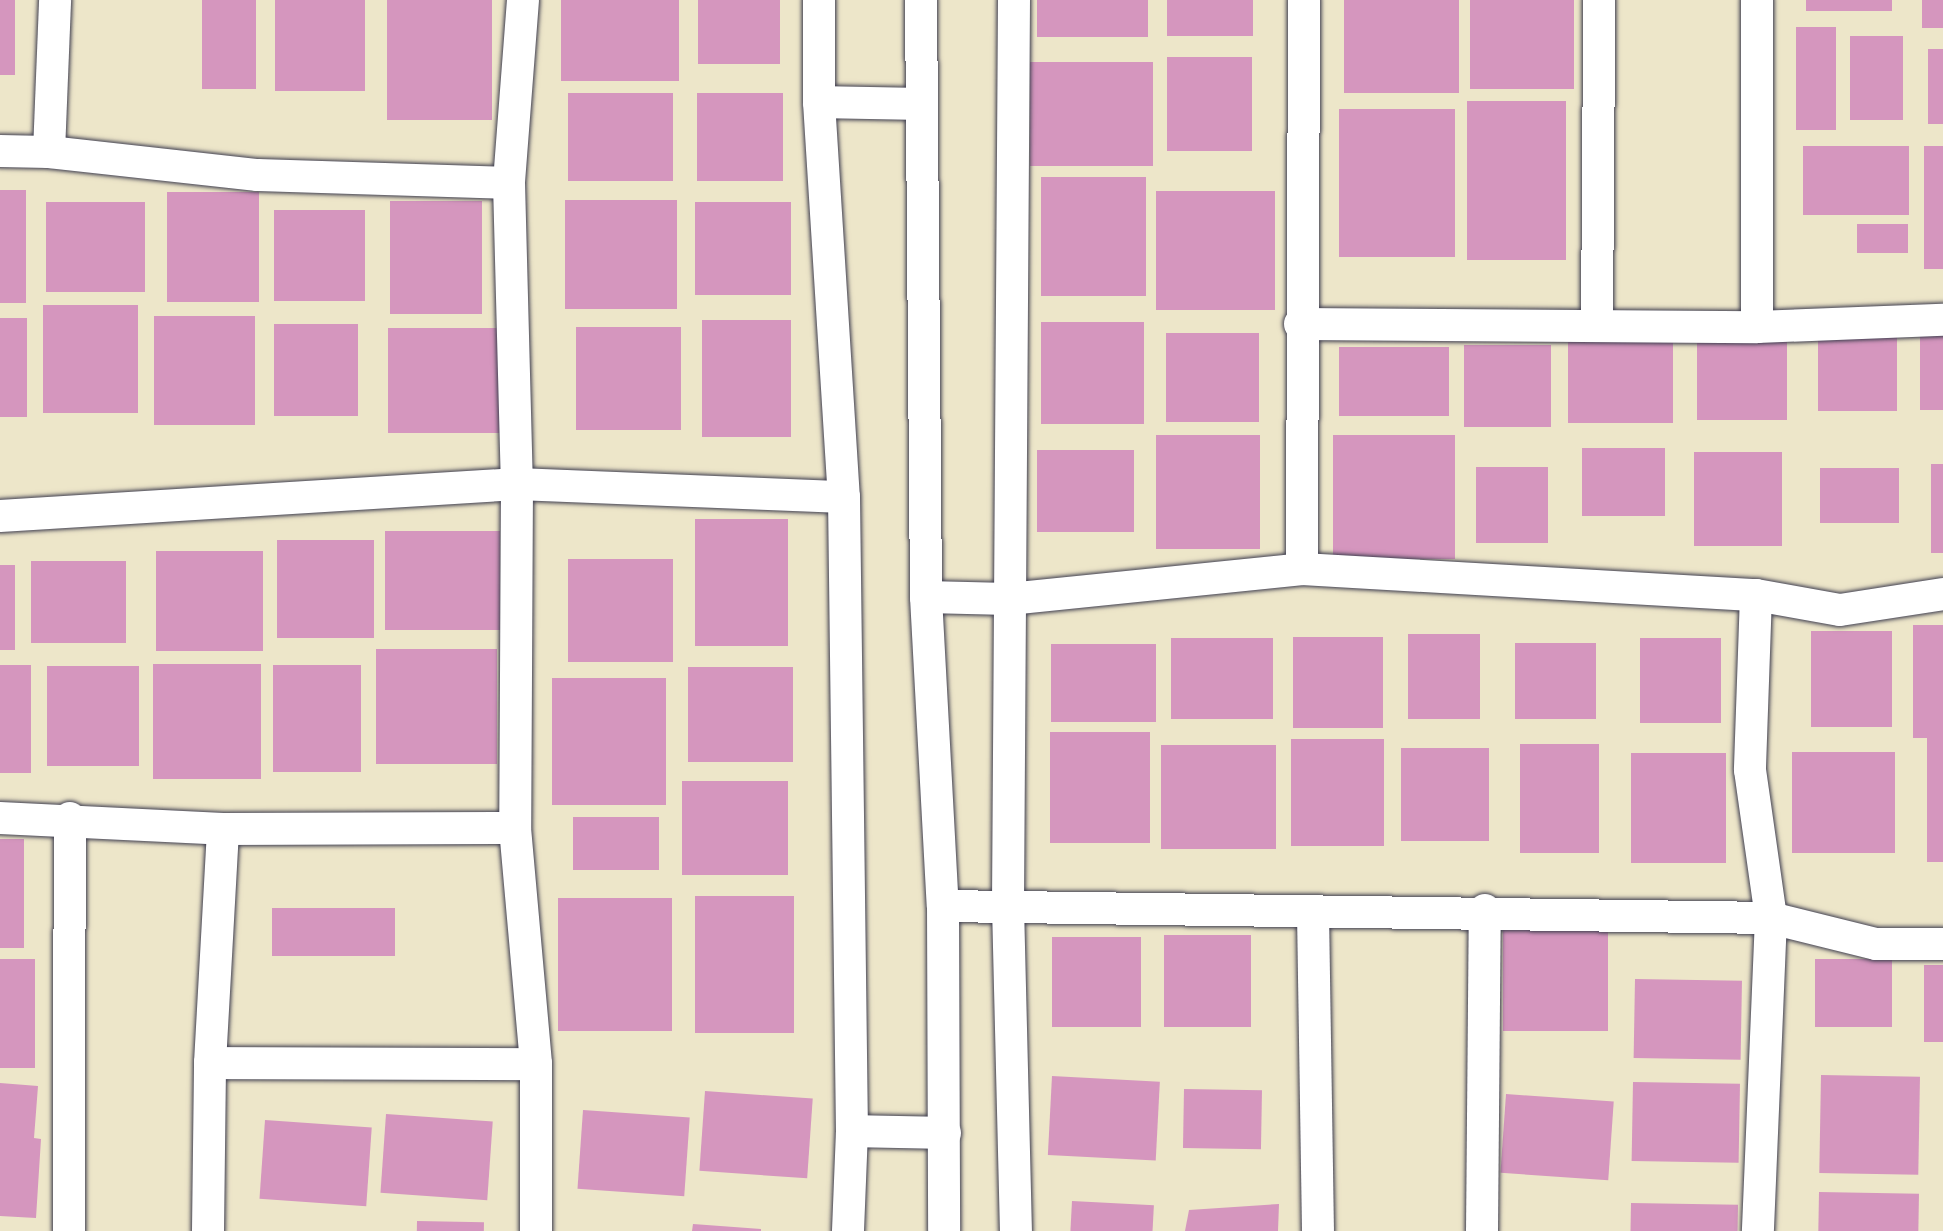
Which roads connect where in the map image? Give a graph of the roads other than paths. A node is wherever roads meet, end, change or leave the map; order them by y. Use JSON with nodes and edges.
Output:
{"nodes":[{"id":1,"x":55,"y":0,"type":"edge"},
{"id":2,"x":523,"y":0,"type":"edge"},
{"id":3,"x":819,"y":0,"type":"edge"},
{"id":4,"x":921,"y":0,"type":"edge"},
{"id":5,"x":1014,"y":0,"type":"edge"},
{"id":6,"x":1304,"y":0,"type":"edge"},
{"id":7,"x":1599,"y":0,"type":"edge"},
{"id":8,"x":1757,"y":0,"type":"edge"},
{"id":9,"x":819,"y":102,"type":"junction"},
{"id":10,"x":920,"y":104,"type":"junction"},
{"id":11,"x":0,"y":151,"type":"edge"},
{"id":12,"x":49,"y":152,"type":"junction"},
{"id":13,"x":509,"y":183,"type":"junction"},
{"id":14,"x":1943,"y":320,"type":"edge"},
{"id":15,"x":1300,"y":324,"type":"junction"},
{"id":16,"x":1597,"y":324,"type":"junction"},
{"id":17,"x":1757,"y":327,"type":"junction"},
{"id":18,"x":516,"y":484,"type":"junction"},
{"id":19,"x":844,"y":497,"type":"junction"},
{"id":20,"x":0,"y":516,"type":"edge"},
{"id":21,"x":1302,"y":569,"type":"junction"},
{"id":22,"x":1943,"y":594,"type":"edge"},
{"id":23,"x":1756,"y":595,"type":"junction"},
{"id":24,"x":926,"y":597,"type":"junction"},
{"id":25,"x":1009,"y":599,"type":"junction"},
{"id":26,"x":0,"y":818,"type":"edge"},
{"id":27,"x":70,"y":818,"type":"junction"},
{"id":28,"x":223,"y":828,"type":"junction"},
{"id":29,"x":515,"y":828,"type":"junction"},
{"id":30,"x":943,"y":906,"type":"junction"},
{"id":31,"x":1008,"y":906,"type":"junction"},
{"id":32,"x":1485,"y":910,"type":"junction"},
{"id":33,"x":1313,"y":913,"type":"junction"},
{"id":34,"x":1771,"y":918,"type":"junction"},
{"id":35,"x":1943,"y":944,"type":"edge"},
{"id":36,"x":210,"y":1063,"type":"junction"},
{"id":37,"x":536,"y":1064,"type":"junction"},
{"id":38,"x":852,"y":1130,"type":"junction"},
{"id":39,"x":945,"y":1133,"type":"junction"},
{"id":40,"x":69,"y":1231,"type":"edge"},
{"id":41,"x":208,"y":1231,"type":"edge"},
{"id":42,"x":536,"y":1231,"type":"edge"},
{"id":43,"x":848,"y":1231,"type":"edge"},
{"id":44,"x":944,"y":1231,"type":"edge"},
{"id":45,"x":1016,"y":1231,"type":"edge"},
{"id":46,"x":1318,"y":1231,"type":"edge"},
{"id":47,"x":1482,"y":1231,"type":"edge"},
{"id":48,"x":1758,"y":1231,"type":"edge"}],
"edges":[{"from":1,"to":12,"type":"street"},
{"from":2,"to":13,"type":"street"},
{"from":3,"to":9,"type":"street"},
{"from":4,"to":10,"type":"street"},
{"from":5,"to":25,"type":"street"},
{"from":6,"to":15,"type":"street"},
{"from":7,"to":16,"type":"street"},
{"from":8,"to":17,"type":"street"},
{"from":9,"to":10,"type":"street"},
{"from":9,"to":19,"type":"street"},
{"from":10,"to":24,"type":"street"},
{"from":11,"to":12,"type":"street"},
{"from":12,"to":13,"type":"street"},
{"from":13,"to":18,"type":"street"},
{"from":14,"to":17,"type":"street"},
{"from":15,"to":16,"type":"street"},
{"from":15,"to":21,"type":"street"},
{"from":16,"to":17,"type":"street"},
{"from":18,"to":19,"type":"street"},
{"from":18,"to":20,"type":"street"},
{"from":18,"to":29,"type":"street"},
{"from":19,"to":38,"type":"street"},
{"from":21,"to":23,"type":"street"},
{"from":21,"to":25,"type":"street"},
{"from":22,"to":23,"type":"street"},
{"from":23,"to":34,"type":"street"},
{"from":24,"to":25,"type":"street"},
{"from":24,"to":30,"type":"street"},
{"from":25,"to":31,"type":"street"},
{"from":26,"to":27,"type":"street"},
{"from":27,"to":28,"type":"street"},
{"from":27,"to":40,"type":"street"},
{"from":28,"to":29,"type":"street"},
{"from":28,"to":36,"type":"street"},
{"from":29,"to":37,"type":"street"},
{"from":30,"to":31,"type":"street"},
{"from":30,"to":39,"type":"street"},
{"from":31,"to":33,"type":"street"},
{"from":31,"to":45,"type":"street"},
{"from":32,"to":33,"type":"street"},
{"from":32,"to":34,"type":"street"},
{"from":32,"to":47,"type":"street"},
{"from":33,"to":46,"type":"street"},
{"from":34,"to":35,"type":"street"},
{"from":34,"to":48,"type":"street"},
{"from":36,"to":37,"type":"street"},
{"from":36,"to":41,"type":"street"},
{"from":37,"to":42,"type":"street"},
{"from":38,"to":39,"type":"street"},
{"from":38,"to":43,"type":"street"},
{"from":39,"to":44,"type":"street"}]}
